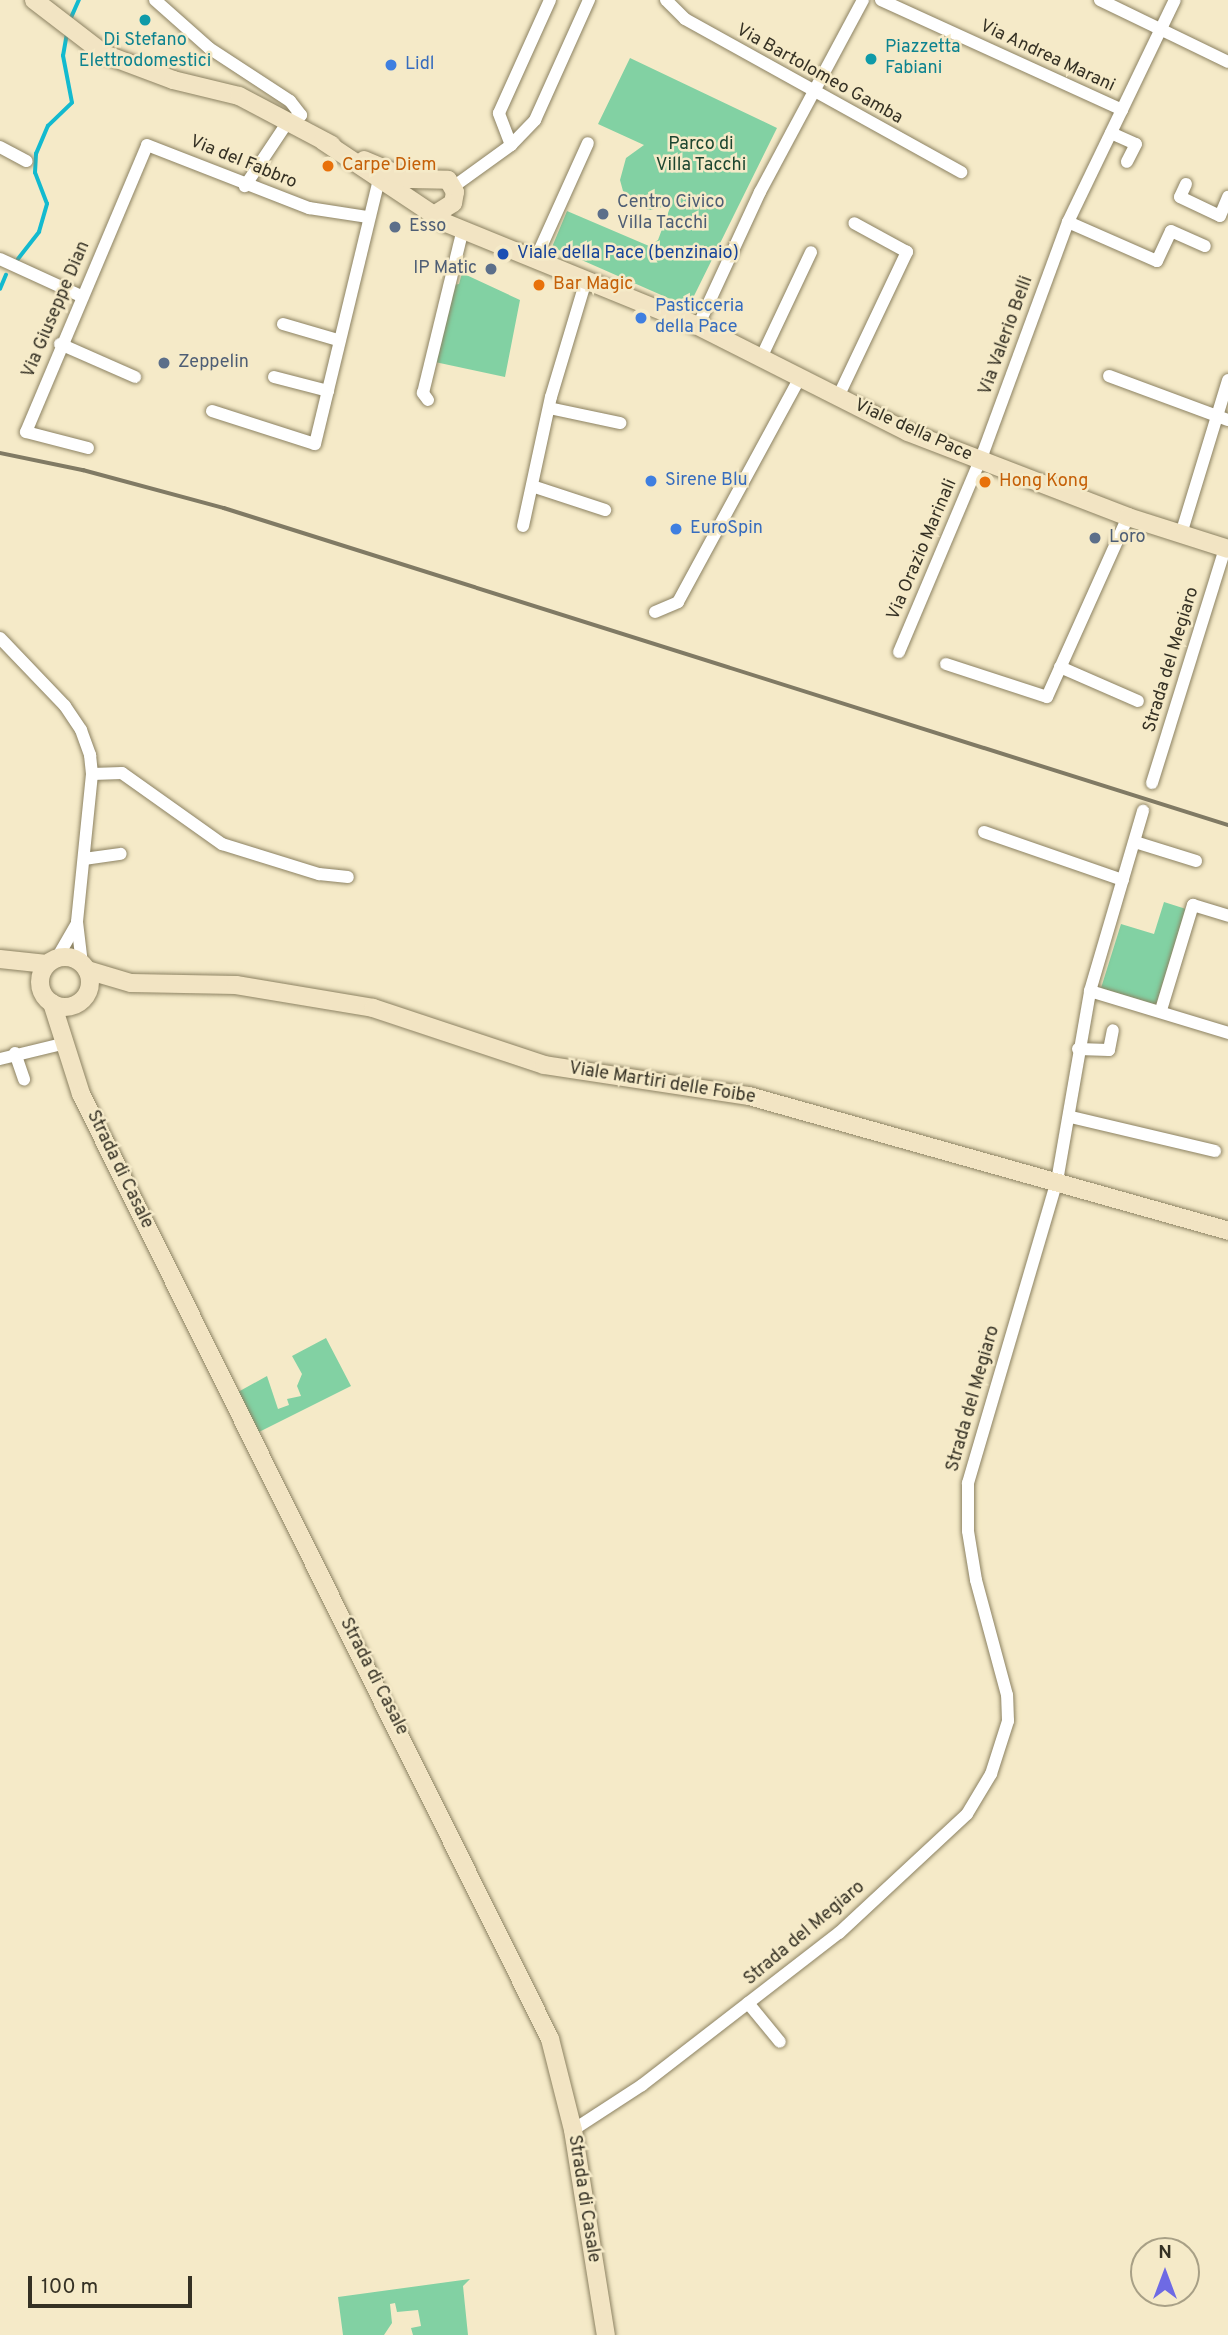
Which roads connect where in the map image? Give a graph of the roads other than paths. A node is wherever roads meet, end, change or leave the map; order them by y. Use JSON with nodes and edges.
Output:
{"nodes":[{"id":1,"x":34,"y":0,"type":"edge"},
{"id":2,"x":155,"y":0,"type":"edge"},
{"id":3,"x":550,"y":0,"type":"edge"},
{"id":4,"x":589,"y":0,"type":"edge"},
{"id":5,"x":666,"y":0,"type":"edge"},
{"id":6,"x":863,"y":0,"type":"edge"},
{"id":7,"x":881,"y":0,"type":"edge"},
{"id":8,"x":1100,"y":0,"type":"edge"},
{"id":9,"x":1175,"y":0,"type":"edge"},
{"id":10,"x":1162,"y":29,"type":"junction"},
{"id":11,"x":1228,"y":62,"type":"edge"},
{"id":12,"x":271,"y":89,"type":"junction"},
{"id":13,"x":812,"y":92,"type":"junction"},
{"id":14,"x":1122,"y":110,"type":"junction"},
{"id":15,"x":266,"y":111,"type":"junction"},
{"id":16,"x":287,"y":123,"type":"junction"},
{"id":17,"x":1111,"y":132,"type":"junction"},
{"id":18,"x":588,"y":143,"type":"dead end"},
{"id":19,"x":147,"y":145,"type":"joint"},
{"id":20,"x":511,"y":145,"type":"junction"},
{"id":21,"x":0,"y":147,"type":"edge"},
{"id":22,"x":26,"y":161,"type":"dead end"},
{"id":23,"x":1128,"y":162,"type":"dead end"},
{"id":24,"x":961,"y":172,"type":"dead end"},
{"id":25,"x":380,"y":174,"type":"junction"},
{"id":26,"x":426,"y":180,"type":"junction"},
{"id":27,"x":1186,"y":184,"type":"dead end"},
{"id":28,"x":245,"y":186,"type":"junction"},
{"id":29,"x":453,"y":195,"type":"junction"},
{"id":30,"x":1228,"y":197,"type":"edge"},
{"id":31,"x":429,"y":209,"type":"junction"},
{"id":32,"x":368,"y":217,"type":"junction"},
{"id":33,"x":1068,"y":222,"type":"junction"},
{"id":34,"x":854,"y":223,"type":"dead end"},
{"id":35,"x":463,"y":229,"type":"junction"},
{"id":36,"x":493,"y":239,"type":"junction"},
{"id":37,"x":1205,"y":246,"type":"dead end"},
{"id":38,"x":811,"y":252,"type":"dead end"},
{"id":39,"x":536,"y":258,"type":"junction"},
{"id":40,"x":0,"y":259,"type":"edge"},
{"id":41,"x":586,"y":280,"type":"junction"},
{"id":42,"x":81,"y":296,"type":"junction"},
{"id":43,"x":283,"y":324,"type":"dead end"},
{"id":44,"x":698,"y":326,"type":"junction"},
{"id":45,"x":338,"y":340,"type":"junction"},
{"id":46,"x":60,"y":344,"type":"junction"},
{"id":47,"x":761,"y":358,"type":"junction"},
{"id":48,"x":1109,"y":376,"type":"dead end"},
{"id":49,"x":135,"y":377,"type":"dead end"},
{"id":50,"x":274,"y":377,"type":"dead end"},
{"id":51,"x":800,"y":377,"type":"junction"},
{"id":52,"x":1228,"y":380,"type":"edge"},
{"id":53,"x":328,"y":391,"type":"junction"},
{"id":54,"x":838,"y":397,"type":"junction"},
{"id":55,"x":428,"y":400,"type":"dead end"},
{"id":56,"x":549,"y":408,"type":"junction"},
{"id":57,"x":212,"y":411,"type":"dead end"},
{"id":58,"x":1222,"y":418,"type":"edge"},
{"id":59,"x":620,"y":423,"type":"dead end"},
{"id":60,"x":88,"y":448,"type":"dead end"},
{"id":61,"x":980,"y":462,"type":"junction"},
{"id":62,"x":532,"y":486,"type":"junction"},
{"id":63,"x":605,"y":510,"type":"dead end"},
{"id":64,"x":1129,"y":517,"type":"junction"},
{"id":65,"x":523,"y":526,"type":"dead end"},
{"id":66,"x":1181,"y":534,"type":"junction"},
{"id":67,"x":1226,"y":548,"type":"edge"},
{"id":68,"x":655,"y":612,"type":"dead end"},
{"id":69,"x":0,"y":638,"type":"edge"},
{"id":70,"x":899,"y":652,"type":"dead end"},
{"id":71,"x":947,"y":664,"type":"dead end"},
{"id":72,"x":1060,"y":667,"type":"junction"},
{"id":73,"x":1138,"y":701,"type":"dead end"},
{"id":74,"x":92,"y":774,"type":"junction"},
{"id":75,"x":1152,"y":783,"type":"dead end"},
{"id":76,"x":1143,"y":811,"type":"dead end"},
{"id":77,"x":984,"y":832,"type":"dead end"},
{"id":78,"x":1135,"y":842,"type":"junction"},
{"id":79,"x":121,"y":854,"type":"dead end"},
{"id":80,"x":84,"y":859,"type":"junction"},
{"id":81,"x":1196,"y":861,"type":"dead end"},
{"id":82,"x":348,"y":877,"type":"dead end"},
{"id":83,"x":1123,"y":880,"type":"junction"},
{"id":84,"x":1228,"y":916,"type":"edge"},
{"id":85,"x":77,"y":922,"type":"junction"},
{"id":86,"x":5,"y":961,"type":"edge"},
{"id":87,"x":52,"y":961,"type":"junction"},
{"id":88,"x":85,"y":967,"type":"junction"},
{"id":89,"x":131,"y":983,"type":"junction"},
{"id":90,"x":40,"y":987,"type":"junction"},
{"id":91,"x":1090,"y":991,"type":"junction"},
{"id":92,"x":82,"y":999,"type":"junction"},
{"id":93,"x":52,"y":1003,"type":"junction"},
{"id":94,"x":1161,"y":1010,"type":"junction"},
{"id":95,"x":1113,"y":1030,"type":"dead end"},
{"id":96,"x":1228,"y":1033,"type":"edge"},
{"id":97,"x":65,"y":1040,"type":"junction"},
{"id":98,"x":1078,"y":1049,"type":"junction"},
{"id":99,"x":15,"y":1053,"type":"junction"},
{"id":100,"x":0,"y":1059,"type":"edge"},
{"id":101,"x":24,"y":1079,"type":"dead end"},
{"id":102,"x":1071,"y":1117,"type":"junction"},
{"id":103,"x":1215,"y":1151,"type":"dead end"},
{"id":104,"x":1057,"y":1181,"type":"junction"},
{"id":105,"x":1228,"y":1231,"type":"edge"},
{"id":106,"x":748,"y":2003,"type":"junction"},
{"id":107,"x":780,"y":2042,"type":"dead end"},
{"id":108,"x":573,"y":2130,"type":"junction"},
{"id":109,"x":606,"y":2335,"type":"edge"}],
"edges":[{"from":1,"to":15,"type":"street","name":"Viale della Pace"},
{"from":2,"to":12,"type":"street"},
{"from":3,"to":20,"type":"street"},
{"from":4,"to":20,"type":"street"},
{"from":5,"to":13,"type":"street","name":"Via Bartolomeo Gamba"},
{"from":6,"to":13,"type":"street"},
{"from":7,"to":14,"type":"street","name":"Via Andrea Marani"},
{"from":8,"to":10,"type":"street"},
{"from":9,"to":10,"type":"street","name":"Via Valerio Belli"},
{"from":10,"to":11,"type":"street"},
{"from":10,"to":14,"type":"street","name":"Via Valerio Belli"},
{"from":12,"to":15,"type":"street"},
{"from":12,"to":16,"type":"street"},
{"from":13,"to":24,"type":"street","name":"Via Bartolomeo Gamba"},
{"from":13,"to":44,"type":"street"},
{"from":14,"to":17,"type":"street","name":"Via Valerio Belli"},
{"from":15,"to":16,"type":"street","name":"Viale della Pace"},
{"from":16,"to":25,"type":"street","name":"Viale della Pace"},
{"from":16,"to":28,"type":"street"},
{"from":17,"to":23,"type":"street"},
{"from":17,"to":33,"type":"street","name":"Via Valerio Belli"},
{"from":18,"to":39,"type":"street"},
{"from":19,"to":28,"type":"street","name":"Via del Fabbro"},
{"from":19,"to":42,"type":"street","name":"Via Giuseppe Dian"},
{"from":20,"to":29,"type":"street"},
{"from":21,"to":22,"type":"street"},
{"from":25,"to":26,"type":"street","name":"Viale della Pace"},
{"from":25,"to":31,"type":"street","name":"Viale della Pace"},
{"from":25,"to":32,"type":"street"},
{"from":26,"to":29,"type":"street","name":"Viale della Pace"},
{"from":26,"to":31,"type":"street"},
{"from":27,"to":30,"type":"street"},
{"from":28,"to":32,"type":"street","name":"Via del Fabbro"},
{"from":29,"to":31,"type":"street"},
{"from":29,"to":36,"type":"street","name":"Viale della Pace"},
{"from":31,"to":35,"type":"street","name":"Viale della Pace"},
{"from":32,"to":45,"type":"street"},
{"from":33,"to":37,"type":"street"},
{"from":33,"to":61,"type":"street","name":"Via Valerio Belli"},
{"from":34,"to":54,"type":"street"},
{"from":35,"to":36,"type":"street","name":"Viale della Pace"},
{"from":35,"to":55,"type":"street"},
{"from":36,"to":39,"type":"street","name":"Viale della Pace"},
{"from":38,"to":47,"type":"street"},
{"from":39,"to":41,"type":"street","name":"Viale della Pace"},
{"from":40,"to":42,"type":"street"},
{"from":41,"to":44,"type":"street","name":"Viale della Pace"},
{"from":41,"to":56,"type":"street"},
{"from":42,"to":46,"type":"street","name":"Via Giuseppe Dian"},
{"from":43,"to":45,"type":"street"},
{"from":44,"to":47,"type":"street","name":"Viale della Pace"},
{"from":45,"to":53,"type":"street"},
{"from":46,"to":49,"type":"street"},
{"from":46,"to":60,"type":"street","name":"Via Giuseppe Dian"},
{"from":47,"to":51,"type":"street","name":"Viale della Pace"},
{"from":48,"to":58,"type":"street"},
{"from":50,"to":53,"type":"street"},
{"from":51,"to":54,"type":"street","name":"Viale della Pace"},
{"from":51,"to":68,"type":"street"},
{"from":52,"to":58,"type":"street"},
{"from":53,"to":57,"type":"street"},
{"from":54,"to":61,"type":"street","name":"Viale della Pace"},
{"from":56,"to":59,"type":"street"},
{"from":56,"to":62,"type":"street"},
{"from":58,"to":66,"type":"street"},
{"from":61,"to":64,"type":"street","name":"Viale della Pace"},
{"from":61,"to":70,"type":"street","name":"Via Orazio Marinali"},
{"from":62,"to":63,"type":"street"},
{"from":62,"to":65,"type":"street"},
{"from":64,"to":66,"type":"street","name":"Viale della Pace"},
{"from":64,"to":72,"type":"street"},
{"from":66,"to":67,"type":"street","name":"Viale della Pace"},
{"from":67,"to":75,"type":"street","name":"Strada del Megiaro"},
{"from":69,"to":74,"type":"street"},
{"from":71,"to":72,"type":"street"},
{"from":72,"to":73,"type":"street"},
{"from":74,"to":80,"type":"street"},
{"from":74,"to":82,"type":"street"},
{"from":76,"to":78,"type":"street","name":"Strada del Megiaro"},
{"from":77,"to":83,"type":"street"},
{"from":78,"to":81,"type":"street"},
{"from":78,"to":83,"type":"street","name":"Strada del Megiaro"},
{"from":79,"to":80,"type":"street"},
{"from":80,"to":85,"type":"street"},
{"from":83,"to":91,"type":"street","name":"Strada del Megiaro"},
{"from":84,"to":94,"type":"street"},
{"from":85,"to":87,"type":"street"},
{"from":85,"to":88,"type":"street"},
{"from":86,"to":87,"type":"street"},
{"from":86,"to":90,"type":"street"},
{"from":87,"to":88,"type":"street"},
{"from":87,"to":90,"type":"street"},
{"from":88,"to":89,"type":"street","name":"Viale Martiri delle Foibe"},
{"from":88,"to":92,"type":"street"},
{"from":89,"to":92,"type":"street","name":"Viale Martiri delle Foibe"},
{"from":89,"to":104,"type":"street","name":"Viale Martiri delle Foibe"},
{"from":90,"to":93,"type":"street"},
{"from":91,"to":94,"type":"street"},
{"from":91,"to":98,"type":"street","name":"Strada del Megiaro"},
{"from":92,"to":93,"type":"street"},
{"from":92,"to":97,"type":"street"},
{"from":93,"to":97,"type":"street","name":"Strada di Casale"},
{"from":94,"to":96,"type":"street"},
{"from":95,"to":98,"type":"street"},
{"from":97,"to":99,"type":"street"},
{"from":97,"to":108,"type":"street","name":"Strada di Casale"},
{"from":98,"to":102,"type":"street","name":"Strada del Megiaro"},
{"from":99,"to":100,"type":"street"},
{"from":99,"to":101,"type":"street"},
{"from":102,"to":103,"type":"street"},
{"from":102,"to":104,"type":"street","name":"Strada del Megiaro"},
{"from":104,"to":105,"type":"street","name":"Viale Martiri delle Foibe"},
{"from":104,"to":106,"type":"street","name":"Strada del Megiaro"},
{"from":106,"to":107,"type":"street","name":"Strada del Megiaro"},
{"from":106,"to":108,"type":"street","name":"Strada del Megiaro"},
{"from":108,"to":109,"type":"street","name":"Strada di Casale"}]}
